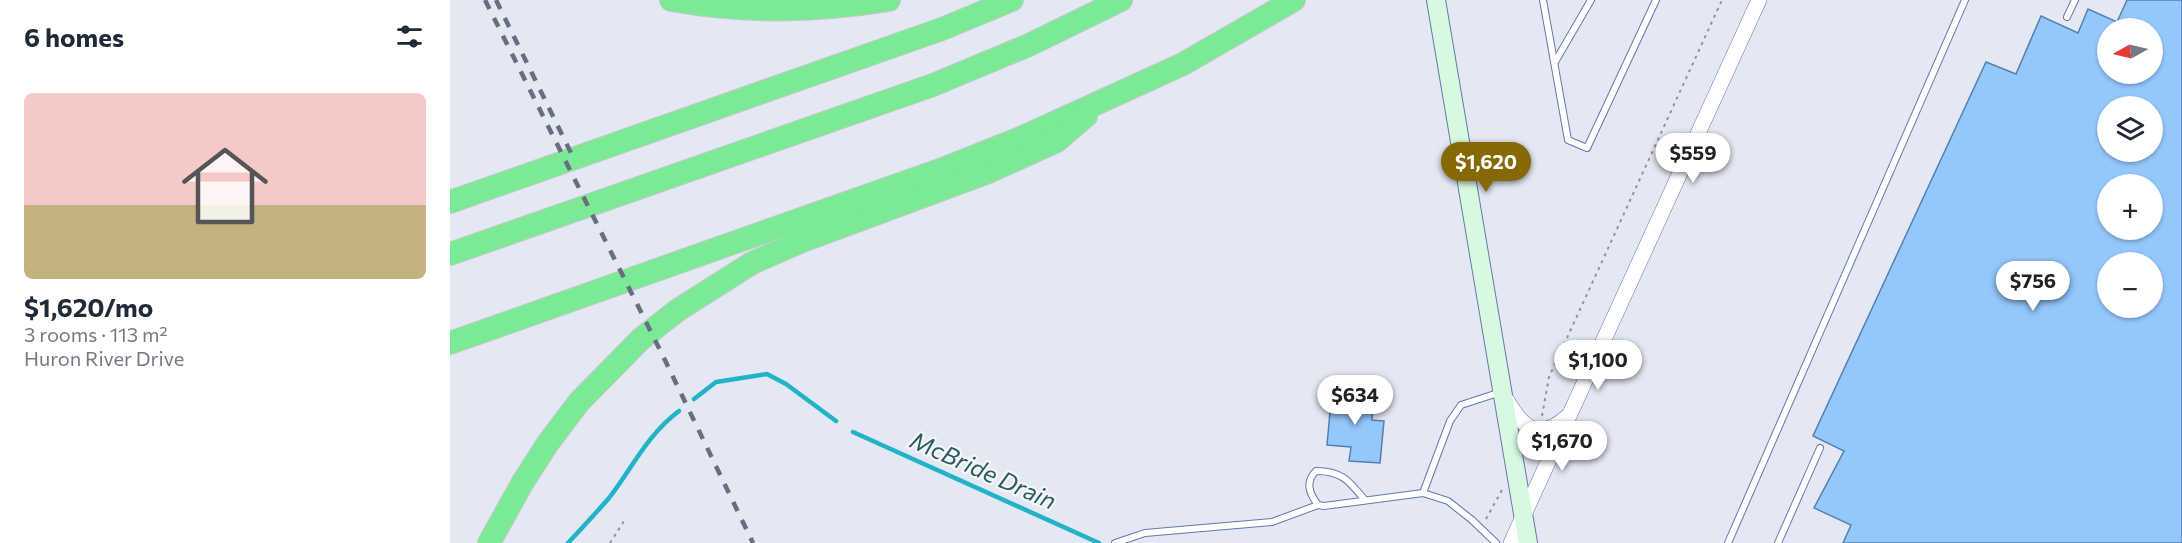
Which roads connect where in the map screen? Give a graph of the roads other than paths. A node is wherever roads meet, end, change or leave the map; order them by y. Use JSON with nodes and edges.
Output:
{"nodes":[{"id":1,"x":672,"y":0,"type":"edge"},
{"id":2,"x":889,"y":0,"type":"edge"},
{"id":3,"x":1012,"y":0,"type":"edge"},
{"id":4,"x":1122,"y":0,"type":"edge"},
{"id":5,"x":1294,"y":0,"type":"edge"},
{"id":6,"x":1436,"y":0,"type":"edge"},
{"id":7,"x":1543,"y":0,"type":"edge"},
{"id":8,"x":1590,"y":0,"type":"edge"},
{"id":9,"x":1656,"y":0,"type":"edge"},
{"id":10,"x":1759,"y":0,"type":"edge"},
{"id":11,"x":1965,"y":0,"type":"edge"},
{"id":12,"x":2075,"y":0,"type":"edge"},
{"id":13,"x":2067,"y":17,"type":"dead end"},
{"id":14,"x":1554,"y":62,"type":"junction"},
{"id":15,"x":1104,"y":100,"type":"junction"},
{"id":16,"x":450,"y":202,"type":"edge"},
{"id":17,"x":450,"y":254,"type":"edge"},
{"id":18,"x":450,"y":343,"type":"edge"},
{"id":19,"x":1501,"y":392,"type":"junction"},
{"id":20,"x":1570,"y":414,"type":"junction"},
{"id":21,"x":1820,"y":448,"type":"dead end"},
{"id":22,"x":1423,"y":493,"type":"junction"},
{"id":23,"x":1364,"y":499,"type":"junction"},
{"id":24,"x":1318,"y":505,"type":"junction"},
{"id":25,"x":1523,"y":517,"type":"junction"},
{"id":26,"x":489,"y":543,"type":"edge"},
{"id":27,"x":1114,"y":543,"type":"edge"},
{"id":28,"x":1496,"y":543,"type":"edge"},
{"id":29,"x":1511,"y":543,"type":"edge"},
{"id":30,"x":1528,"y":543,"type":"edge"},
{"id":31,"x":1728,"y":543,"type":"edge"},
{"id":32,"x":1778,"y":543,"type":"edge"}],
"edges":[{"from":1,"to":2,"type":"highway"},
{"from":3,"to":16,"type":"highway"},
{"from":4,"to":17,"type":"highway"},
{"from":5,"to":15,"type":"highway"},
{"from":6,"to":19,"type":"main road"},
{"from":7,"to":14,"type":"lane"},
{"from":8,"to":14,"type":"lane"},
{"from":9,"to":14,"type":"lane"},
{"from":10,"to":20,"type":"street"},
{"from":11,"to":31,"type":"lane"},
{"from":12,"to":13,"type":"lane"},
{"from":15,"to":18,"type":"highway"},
{"from":15,"to":26,"type":"highway"},
{"from":19,"to":20,"type":"street"},
{"from":19,"to":22,"type":"lane"},
{"from":19,"to":25,"type":"main road"},
{"from":20,"to":25,"type":"street"},
{"from":21,"to":32,"type":"lane"},
{"from":22,"to":23,"type":"lane"},
{"from":22,"to":28,"type":"lane"},
{"from":23,"to":24,"type":"lane"},
{"from":23,"to":24,"type":"lane"},
{"from":24,"to":27,"type":"lane"},
{"from":25,"to":29,"type":"street"},
{"from":25,"to":30,"type":"main road"}]}
